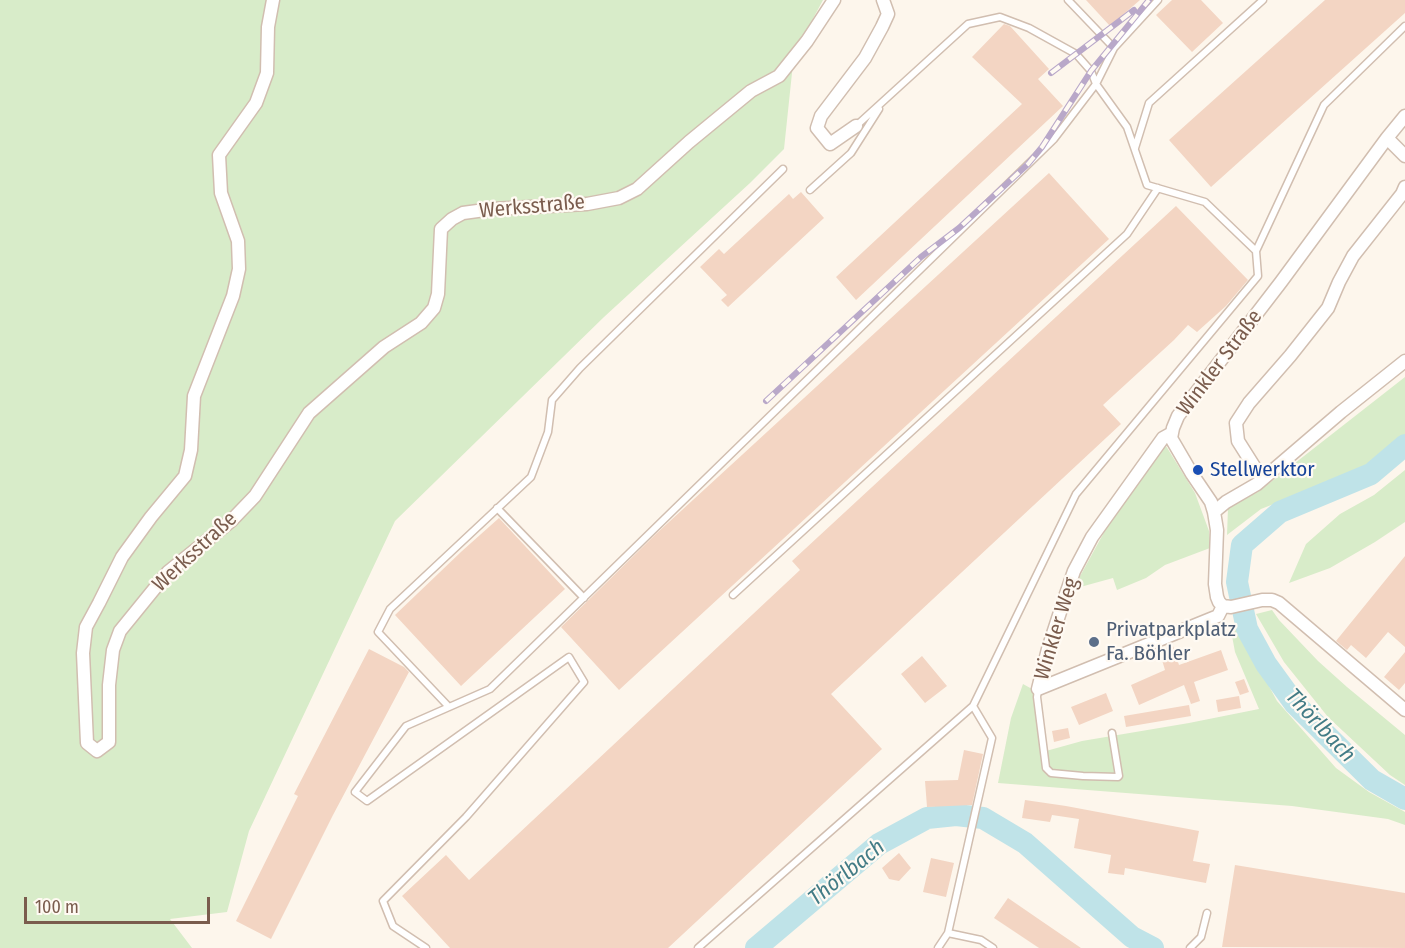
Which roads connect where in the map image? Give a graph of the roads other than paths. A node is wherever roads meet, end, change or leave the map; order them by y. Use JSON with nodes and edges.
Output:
{"nodes":[{"id":1,"x":273,"y":0,"type":"edge"},
{"id":2,"x":834,"y":0,"type":"edge"},
{"id":3,"x":884,"y":0,"type":"edge"},
{"id":4,"x":1068,"y":0,"type":"edge"},
{"id":5,"x":1158,"y":0,"type":"edge"},
{"id":6,"x":1263,"y":0,"type":"edge"},
{"id":7,"x":1405,"y":27,"type":"edge"},
{"id":8,"x":1114,"y":48,"type":"junction"},
{"id":9,"x":1096,"y":84,"type":"junction"},
{"id":10,"x":884,"y":100,"type":"junction"},
{"id":11,"x":1405,"y":117,"type":"edge"},
{"id":12,"x":856,"y":126,"type":"joint"},
{"id":13,"x":1387,"y":138,"type":"junction"},
{"id":14,"x":1135,"y":149,"type":"junction"},
{"id":15,"x":1405,"y":156,"type":"edge"},
{"id":16,"x":783,"y":169,"type":"dead end"},
{"id":17,"x":1158,"y":188,"type":"junction"},
{"id":18,"x":810,"y":190,"type":"dead end"},
{"id":19,"x":1404,"y":194,"type":"edge"},
{"id":20,"x":1256,"y":251,"type":"junction"},
{"id":21,"x":1405,"y":362,"type":"edge"},
{"id":22,"x":1172,"y":433,"type":"junction"},
{"id":23,"x":1263,"y":479,"type":"junction"},
{"id":24,"x":498,"y":508,"type":"junction"},
{"id":25,"x":1214,"y":512,"type":"junction"},
{"id":26,"x":733,"y":595,"type":"dead end"},
{"id":27,"x":584,"y":598,"type":"junction"},
{"id":28,"x":1227,"y":606,"type":"junction"},
{"id":29,"x":1038,"y":689,"type":"junction"},
{"id":30,"x":973,"y":706,"type":"junction"},
{"id":31,"x":448,"y":707,"type":"junction"},
{"id":32,"x":1405,"y":710,"type":"edge"},
{"id":33,"x":1112,"y":733,"type":"dead end"},
{"id":34,"x":1207,"y":913,"type":"dead end"},
{"id":35,"x":948,"y":933,"type":"junction"},
{"id":36,"x":426,"y":948,"type":"edge"},
{"id":37,"x":698,"y":948,"type":"edge"},
{"id":38,"x":938,"y":948,"type":"edge"},
{"id":39,"x":993,"y":948,"type":"edge"},
{"id":40,"x":1191,"y":948,"type":"edge"}],
"edges":[{"from":1,"to":2,"type":"street","name":"Werksstraße"},
{"from":3,"to":12,"type":"street"},
{"from":4,"to":8,"type":"lane"},
{"from":5,"to":8,"type":"lane"},
{"from":6,"to":14,"type":"lane"},
{"from":7,"to":20,"type":"lane"},
{"from":8,"to":9,"type":"lane"},
{"from":9,"to":10,"type":"lane"},
{"from":9,"to":14,"type":"lane"},
{"from":9,"to":27,"type":"lane"},
{"from":10,"to":12,"type":"lane"},
{"from":10,"to":18,"type":"lane"},
{"from":11,"to":13,"type":"street","name":"Winkler Straße"},
{"from":13,"to":15,"type":"street"},
{"from":13,"to":22,"type":"street","name":"Winkler Straße"},
{"from":14,"to":17,"type":"lane"},
{"from":16,"to":24,"type":"lane"},
{"from":17,"to":20,"type":"lane"},
{"from":17,"to":26,"type":"lane"},
{"from":19,"to":23,"type":"street"},
{"from":20,"to":30,"type":"lane"},
{"from":21,"to":23,"type":"street"},
{"from":22,"to":25,"type":"street","name":"Winkler Straße"},
{"from":22,"to":29,"type":"street","name":"Winkler Weg"},
{"from":23,"to":25,"type":"street"},
{"from":24,"to":27,"type":"lane"},
{"from":24,"to":31,"type":"lane"},
{"from":25,"to":28,"type":"street","name":"Winkler Straße"},
{"from":27,"to":31,"type":"lane"},
{"from":28,"to":29,"type":"street","name":"Winkler Weg"},
{"from":28,"to":32,"type":"street"},
{"from":29,"to":33,"type":"lane"},
{"from":30,"to":35,"type":"lane"},
{"from":30,"to":37,"type":"lane"},
{"from":31,"to":36,"type":"lane"},
{"from":34,"to":40,"type":"lane"},
{"from":35,"to":38,"type":"lane"},
{"from":35,"to":39,"type":"lane"}]}
